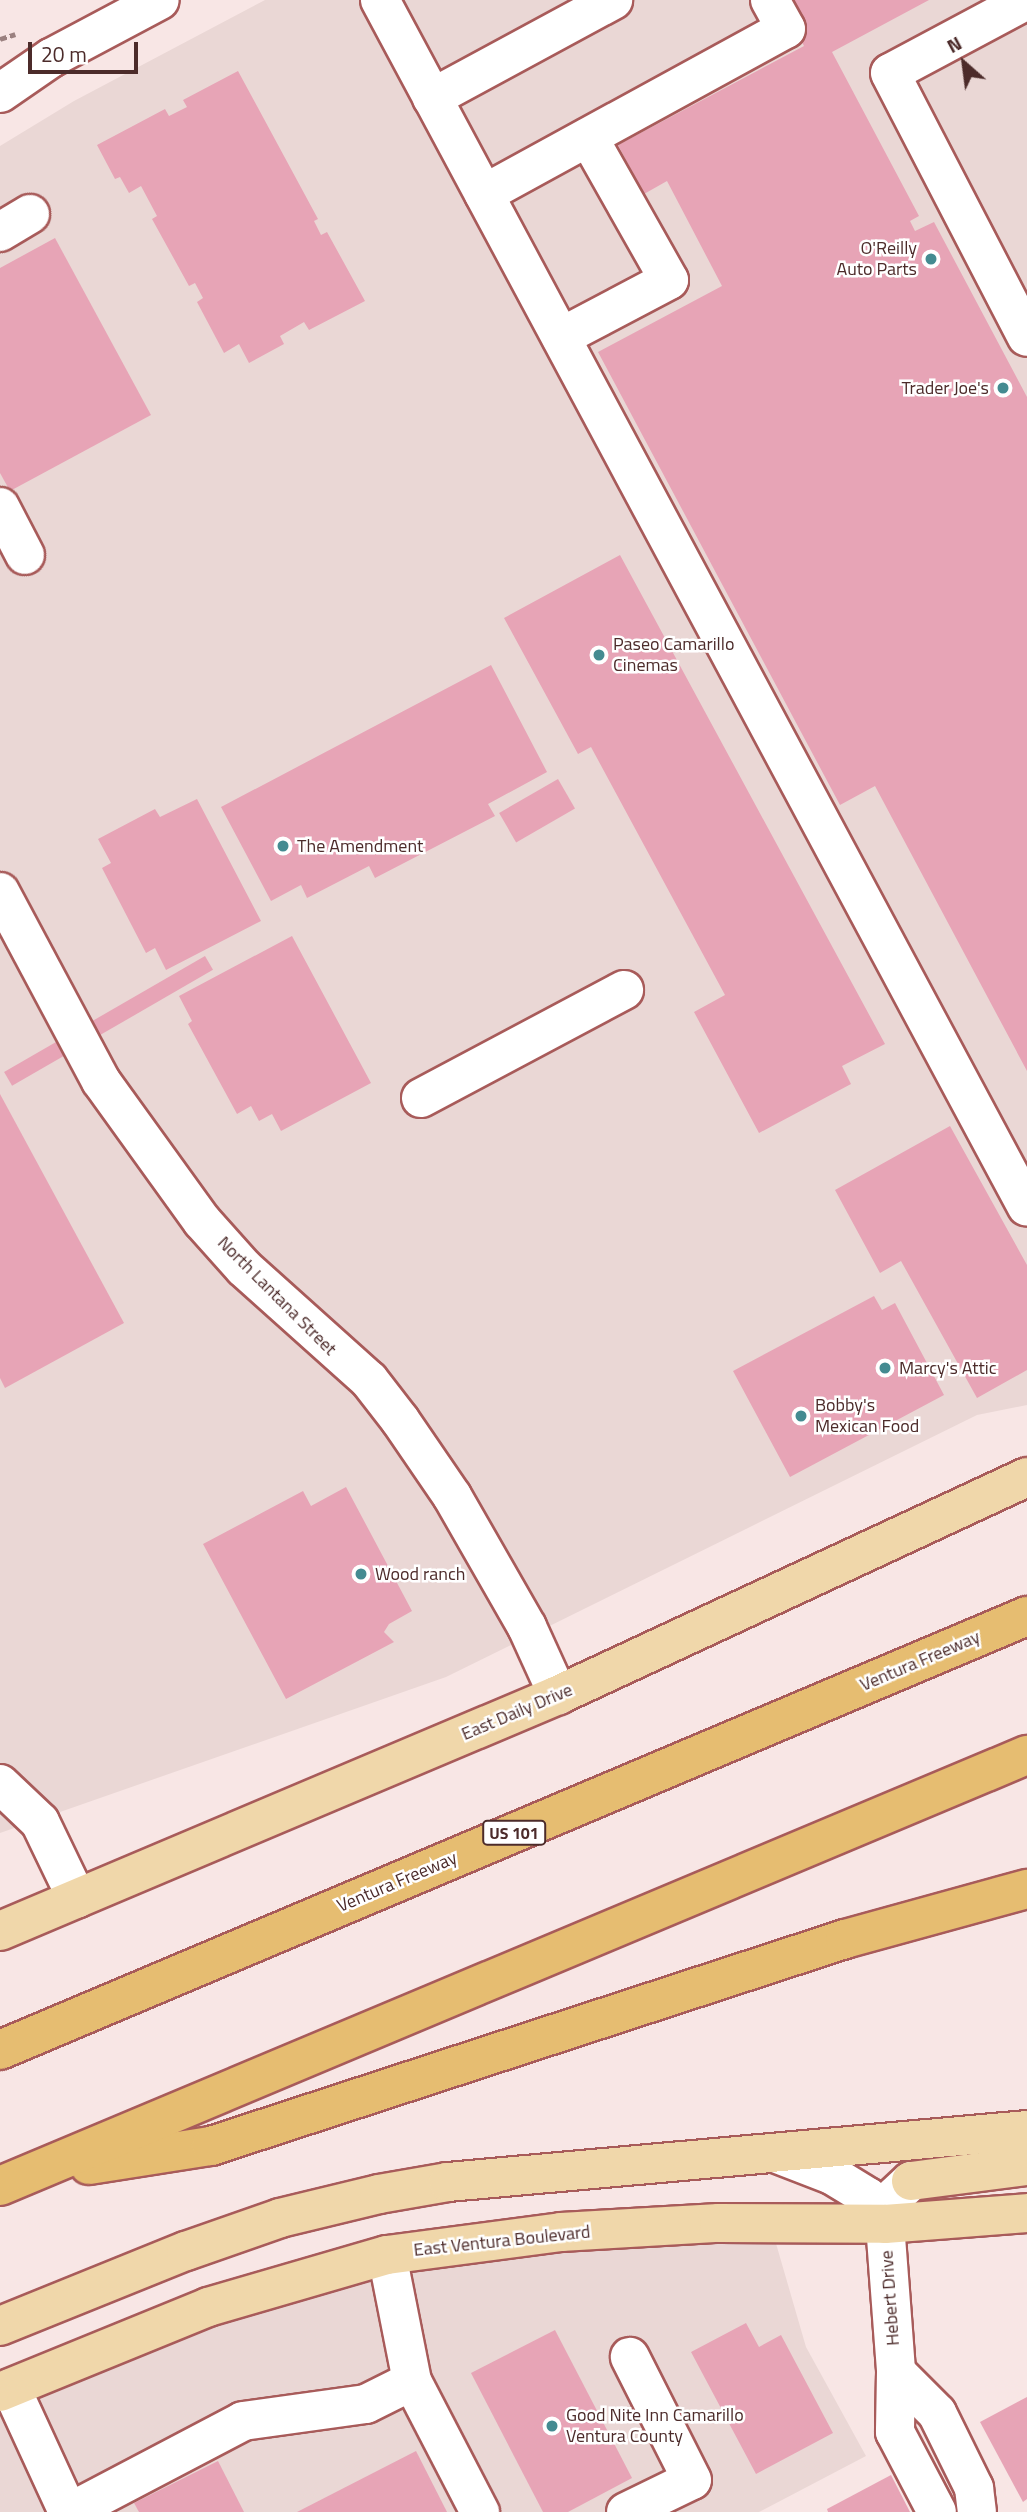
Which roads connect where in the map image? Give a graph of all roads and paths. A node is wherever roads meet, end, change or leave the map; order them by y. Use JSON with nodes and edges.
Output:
{"nodes":[{"id":1,"x":160,"y":0,"type":"edge"},
{"id":2,"x":381,"y":0,"type":"edge"},
{"id":3,"x":613,"y":0,"type":"edge"},
{"id":4,"x":770,"y":0,"type":"edge"},
{"id":5,"x":1027,"y":0,"type":"edge"},
{"id":6,"x":0,"y":93,"type":"edge"},
{"id":7,"x":432,"y":98,"type":"junction"},
{"id":8,"x":588,"y":137,"type":"junction"},
{"id":9,"x":484,"y":194,"type":"junction"},
{"id":10,"x":1024,"y":324,"type":"edge"},
{"id":11,"x":561,"y":337,"type":"junction"},
{"id":12,"x":0,"y":507,"type":"edge"},
{"id":13,"x":25,"y":555,"type":"dead end"},
{"id":14,"x":0,"y":892,"type":"edge"},
{"id":15,"x":624,"y":989,"type":"dead end"},
{"id":16,"x":421,"y":1098,"type":"dead end"},
{"id":17,"x":1014,"y":1150,"type":"edge"},
{"id":18,"x":1027,"y":1206,"type":"edge"},
{"id":19,"x":1027,"y":1477,"type":"edge"},
{"id":20,"x":1027,"y":1616,"type":"edge"},
{"id":21,"x":558,"y":1695,"type":"junction"},
{"id":22,"x":1027,"y":1755,"type":"edge"},
{"id":23,"x":0,"y":1784,"type":"edge"},
{"id":24,"x":1027,"y":1889,"type":"edge"},
{"id":25,"x":77,"y":1899,"type":"junction"},
{"id":26,"x":0,"y":1931,"type":"edge"},
{"id":27,"x":0,"y":2050,"type":"edge"},
{"id":28,"x":1027,"y":2130,"type":"edge"},
{"id":29,"x":775,"y":2153,"type":"junction"},
{"id":30,"x":1027,"y":2166,"type":"edge"},
{"id":31,"x":14,"y":2180,"type":"edge"},
{"id":32,"x":911,"y":2181,"type":"joint"},
{"id":33,"x":1027,"y":2213,"type":"edge"},
{"id":34,"x":885,"y":2224,"type":"junction"},
{"id":35,"x":387,"y":2255,"type":"junction"},
{"id":36,"x":0,"y":2326,"type":"edge"},
{"id":37,"x":630,"y":2357,"type":"dead end"},
{"id":38,"x":896,"y":2372,"type":"junction"},
{"id":39,"x":412,"y":2381,"type":"junction"},
{"id":40,"x":5,"y":2390,"type":"edge"},
{"id":41,"x":69,"y":2512,"type":"edge"},
{"id":42,"x":480,"y":2512,"type":"edge"},
{"id":43,"x":626,"y":2512,"type":"edge"},
{"id":44,"x":937,"y":2512,"type":"edge"},
{"id":45,"x":976,"y":2512,"type":"edge"}],
"edges":[{"from":1,"to":6,"type":"street"},
{"from":2,"to":7,"type":"street"},
{"from":3,"to":7,"type":"street"},
{"from":4,"to":8,"type":"street"},
{"from":5,"to":10,"type":"street"},
{"from":7,"to":9,"type":"street"},
{"from":8,"to":9,"type":"street"},
{"from":8,"to":11,"type":"street"},
{"from":9,"to":11,"type":"street"},
{"from":11,"to":17,"type":"street"},
{"from":12,"to":13,"type":"street"},
{"from":14,"to":21,"type":"street","name":"North Lantana Street"},
{"from":15,"to":16,"type":"street"},
{"from":17,"to":18,"type":"street"},
{"from":19,"to":21,"type":"main road","name":"East Daily Drive"},
{"from":20,"to":27,"type":"highway","name":"Ventura Freeway","number":"US 101"},
{"from":21,"to":25,"type":"main road","name":"East Daily Drive"},
{"from":22,"to":31,"type":"highway"},
{"from":23,"to":25,"type":"street"},
{"from":24,"to":31,"type":"highway"},
{"from":25,"to":26,"type":"main road","name":"East Daily Drive"},
{"from":28,"to":29,"type":"main road"},
{"from":29,"to":34,"type":"street"},
{"from":29,"to":36,"type":"main road"},
{"from":30,"to":32,"type":"main road"},
{"from":32,"to":34,"type":"street","name":"Hebert Drive"},
{"from":33,"to":34,"type":"main road","name":"East Ventura Boulevard"},
{"from":34,"to":35,"type":"main road","name":"East Ventura Boulevard"},
{"from":34,"to":38,"type":"street","name":"Hebert Drive"},
{"from":35,"to":39,"type":"street"},
{"from":35,"to":40,"type":"main road","name":"East Ventura Boulevard"},
{"from":37,"to":43,"type":"street"},
{"from":38,"to":44,"type":"street","name":"Hebert Drive"},
{"from":38,"to":45,"type":"street"},
{"from":39,"to":41,"type":"street"},
{"from":39,"to":42,"type":"street"},
{"from":40,"to":41,"type":"street"}]}
